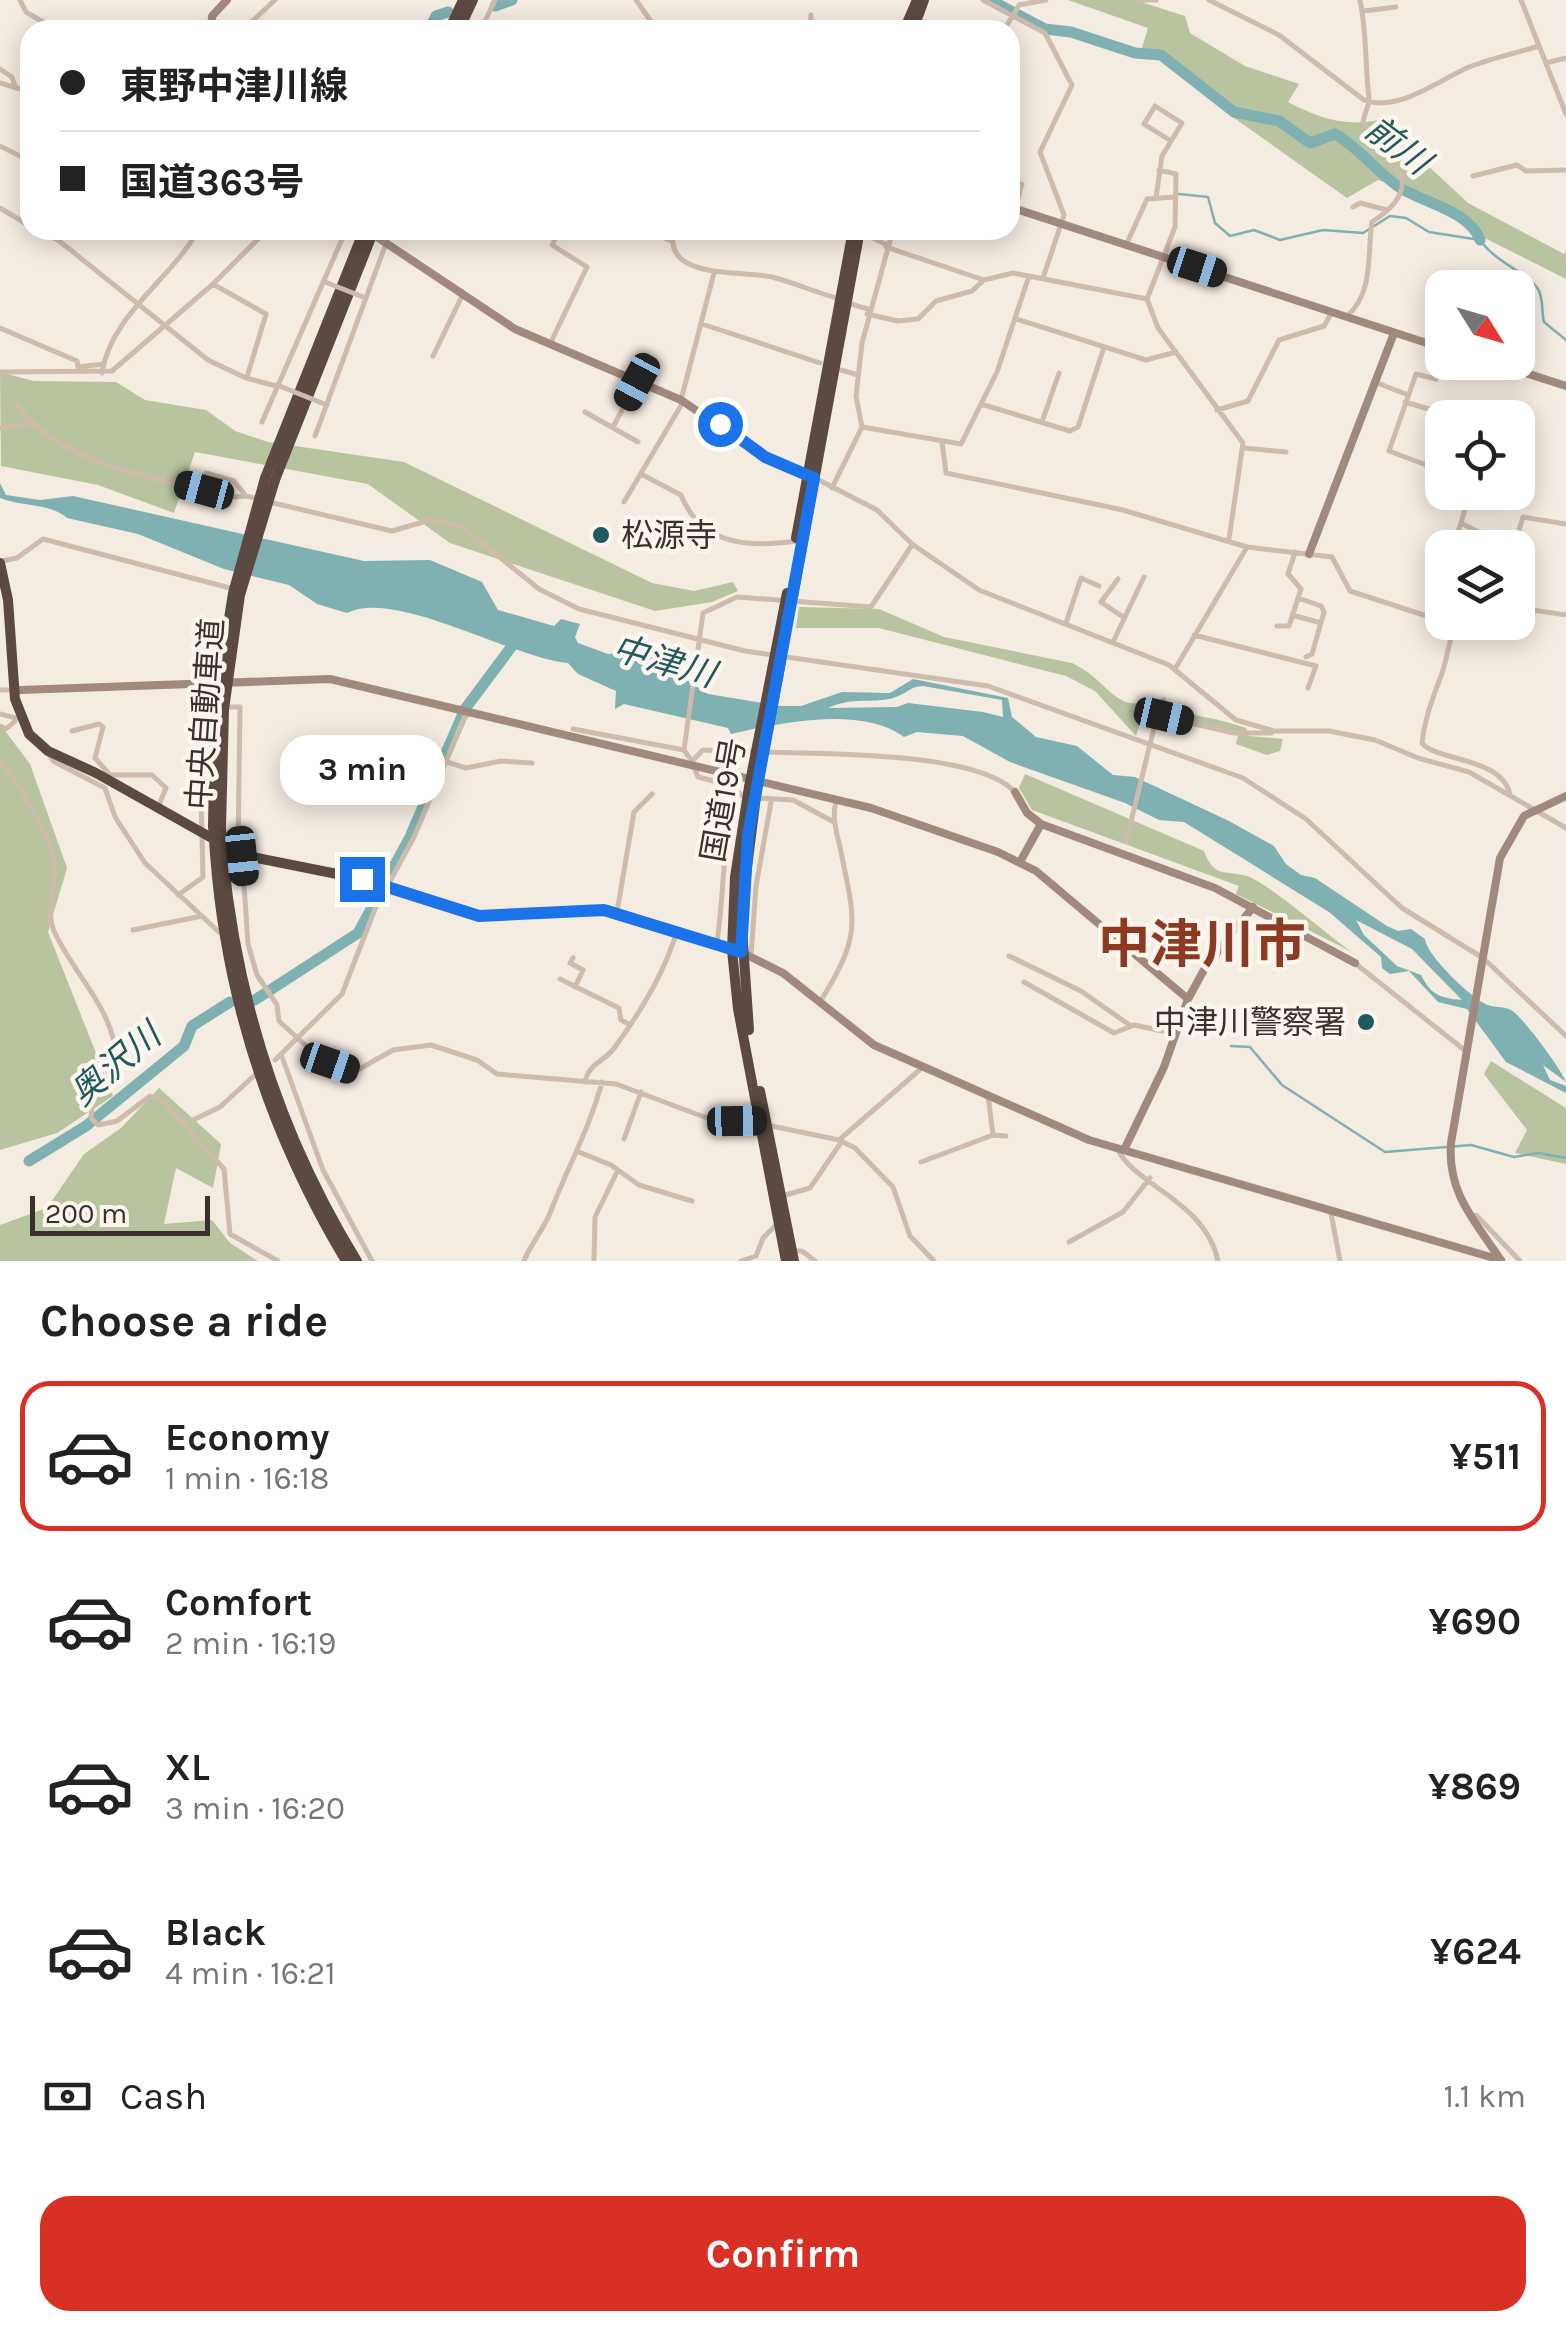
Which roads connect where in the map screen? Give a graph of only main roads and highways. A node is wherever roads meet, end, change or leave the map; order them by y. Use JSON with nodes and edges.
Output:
{"nodes":[{"id":1,"x":361,"y":240,"type":"edge"},
{"id":2,"x":370,"y":240,"type":"edge"},
{"id":3,"x":856,"y":240,"type":"edge"},
{"id":4,"x":811,"y":476,"type":"junction"},
{"id":5,"x":270,"y":479,"type":"junction"},
{"id":6,"x":0,"y":562,"type":"edge"},
{"id":7,"x":790,"y":594,"type":"junction"},
{"id":8,"x":219,"y":855,"type":"junction"},
{"id":9,"x":741,"y":953,"type":"junction"},
{"id":10,"x":763,"y":1122,"type":"junction"},
{"id":11,"x":791,"y":1258,"type":"edge"},
{"id":12,"x":346,"y":1261,"type":"edge"},
{"id":13,"x":356,"y":1261,"type":"edge"}],
"edges":[{"from":1,"to":5,"type":"highway","name":"中央自動車道"},
{"from":2,"to":5,"type":"highway","name":"中央自動車道"},
{"from":3,"to":4,"type":"highway","name":"国道19号"},
{"from":4,"to":7,"type":"highway","name":"国道19号"},
{"from":4,"to":7,"type":"highway","name":"国道19号"},
{"from":5,"to":8,"type":"highway","name":"中央自動車道","bridge":true},
{"from":6,"to":9,"type":"highway"},
{"from":7,"to":9,"type":"highway","name":"国道19号","bridge":true},
{"from":8,"to":12,"type":"highway","name":"中央自動車道"},
{"from":8,"to":13,"type":"highway","name":"中央自動車道"},
{"from":9,"to":10,"type":"highway","name":"国道19号"},
{"from":10,"to":11,"type":"highway","name":"国道19号"},
{"from":10,"to":11,"type":"highway","name":"国道19号"}]}
